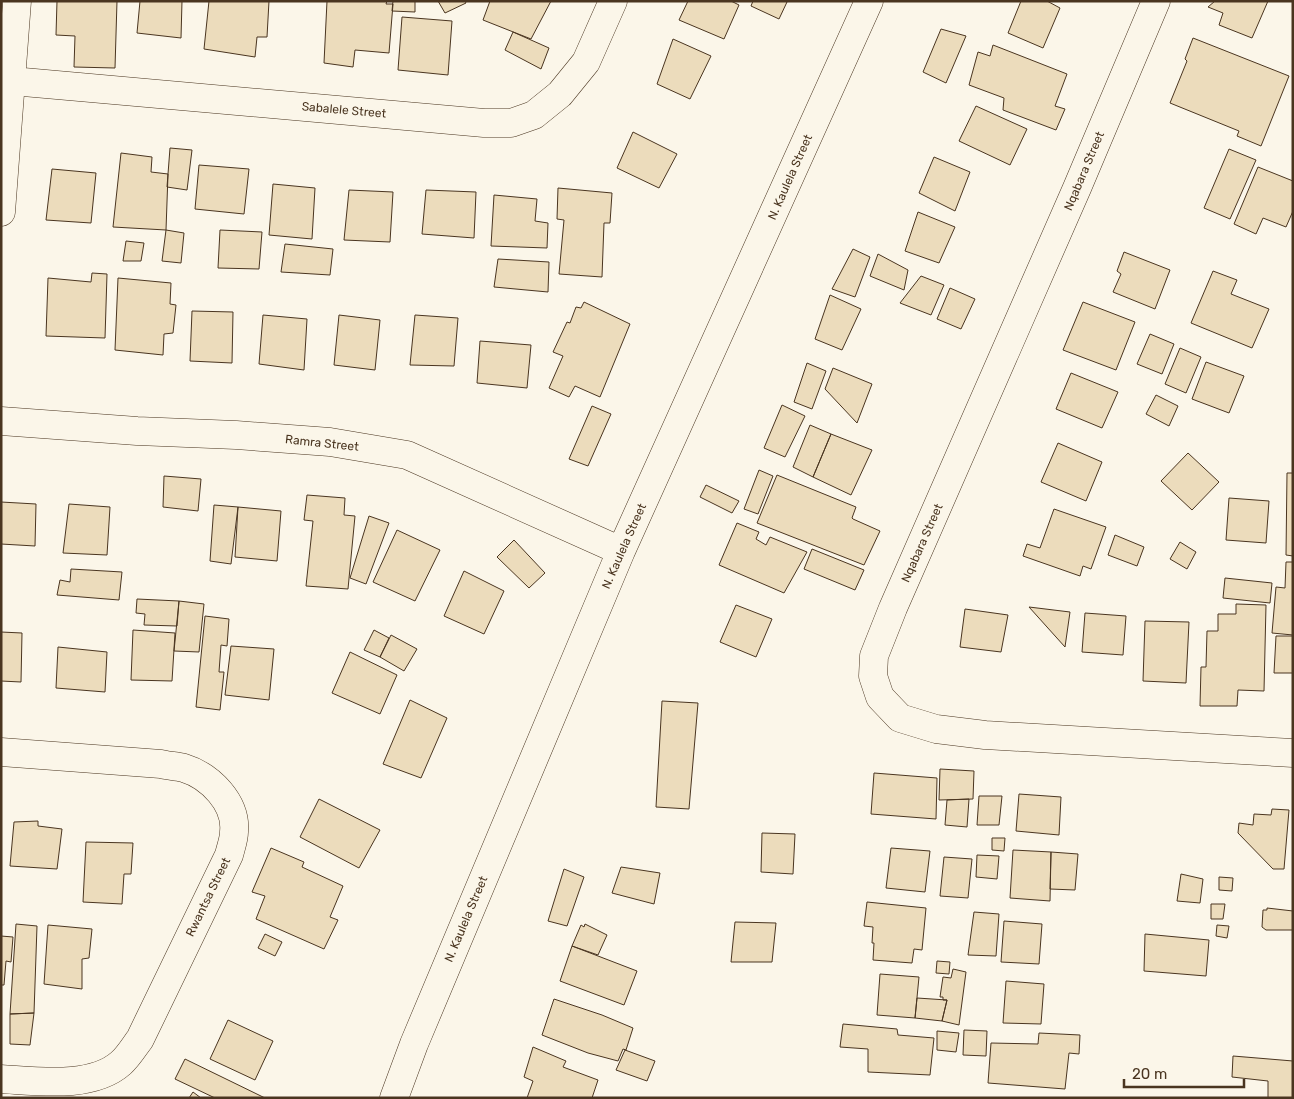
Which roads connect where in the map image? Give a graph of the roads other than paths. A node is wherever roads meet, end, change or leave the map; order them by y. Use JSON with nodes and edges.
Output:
{"nodes":[{"id":1,"x":17,"y":1,"type":"edge"},
{"id":2,"x":613,"y":1,"type":"edge"},
{"id":3,"x":869,"y":1,"type":"edge"},
{"id":4,"x":1156,"y":1,"type":"edge"},
{"id":5,"x":12,"y":81,"type":"junction"},
{"id":6,"x":1,"y":212,"type":"edge"},
{"id":7,"x":1,"y":421,"type":"edge"},
{"id":8,"x":621,"y":551,"type":"junction"},
{"id":9,"x":1,"y":752,"type":"edge"},
{"id":10,"x":1293,"y":753,"type":"edge"},
{"id":11,"x":1,"y":1079,"type":"edge"},
{"id":12,"x":394,"y":1098,"type":"edge"}],
"edges":[{"from":1,"to":5,"type":"street"},
{"from":2,"to":5,"type":"street","name":"Sabalele Street"},
{"from":3,"to":8,"type":"street","name":"N. Kaulela Street"},
{"from":4,"to":10,"type":"street","name":"Nqabara Street"},
{"from":5,"to":6,"type":"street"},
{"from":7,"to":8,"type":"street","name":"Ramra Street"},
{"from":8,"to":12,"type":"street","name":"N. Kaulela Street"},
{"from":9,"to":11,"type":"street","name":"Rwantsa Street"}]}
